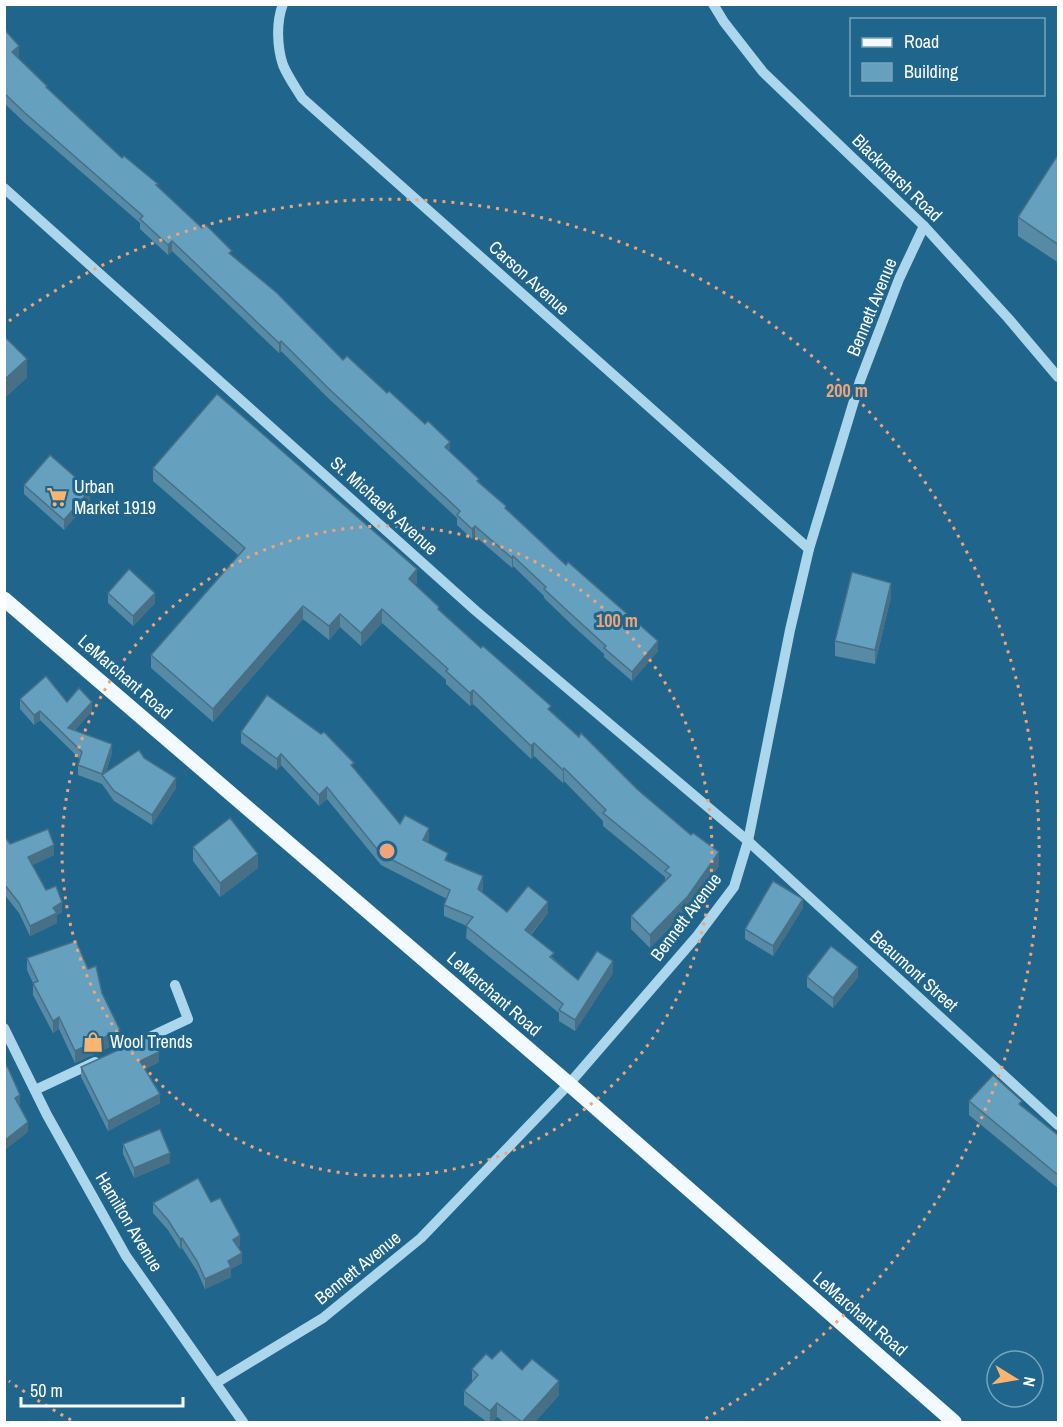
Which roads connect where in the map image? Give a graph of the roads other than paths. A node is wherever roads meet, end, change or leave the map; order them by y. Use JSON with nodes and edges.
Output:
{"nodes":[{"id":1,"x":283,"y":4,"type":"edge"},
{"id":2,"x":713,"y":4,"type":"edge"},
{"id":3,"x":4,"y":188,"type":"edge"},
{"id":4,"x":924,"y":226,"type":"junction"},
{"id":5,"x":1059,"y":377,"type":"edge"},
{"id":6,"x":809,"y":549,"type":"junction"},
{"id":7,"x":4,"y":599,"type":"edge"},
{"id":8,"x":748,"y":841,"type":"junction"},
{"id":9,"x":176,"y":985,"type":"dead end"},
{"id":10,"x":4,"y":1028,"type":"edge"},
{"id":11,"x":125,"y":1048,"type":"edge"},
{"id":12,"x":104,"y":1058,"type":"edge"},
{"id":13,"x":569,"y":1084,"type":"junction"},
{"id":14,"x":35,"y":1090,"type":"junction"},
{"id":15,"x":1059,"y":1125,"type":"edge"},
{"id":16,"x":216,"y":1383,"type":"junction"},
{"id":17,"x":243,"y":1422,"type":"edge"},
{"id":18,"x":954,"y":1422,"type":"edge"}],
"edges":[{"from":1,"to":6,"type":"street","name":"Carson Avenue"},
{"from":2,"to":4,"type":"street","name":"Blackmarsh Road"},
{"from":3,"to":8,"type":"street","name":"St. Michael's Avenue"},
{"from":4,"to":5,"type":"street","name":"Blackmarsh Road"},
{"from":4,"to":6,"type":"street","name":"Bennett Avenue"},
{"from":6,"to":8,"type":"street","name":"Bennett Avenue"},
{"from":7,"to":13,"type":"main road","name":"LeMarchant Road"},
{"from":8,"to":13,"type":"street","name":"Bennett Avenue"},
{"from":8,"to":15,"type":"street","name":"Beaumont Street"},
{"from":9,"to":11,"type":"street"},
{"from":10,"to":14,"type":"street","name":"Hamilton Avenue"},
{"from":12,"to":14,"type":"street"},
{"from":13,"to":16,"type":"street","name":"Bennett Avenue"},
{"from":13,"to":18,"type":"main road","name":"LeMarchant Road"},
{"from":14,"to":16,"type":"street","name":"Hamilton Avenue"},
{"from":16,"to":17,"type":"street","name":"Hamilton Avenue"}]}
